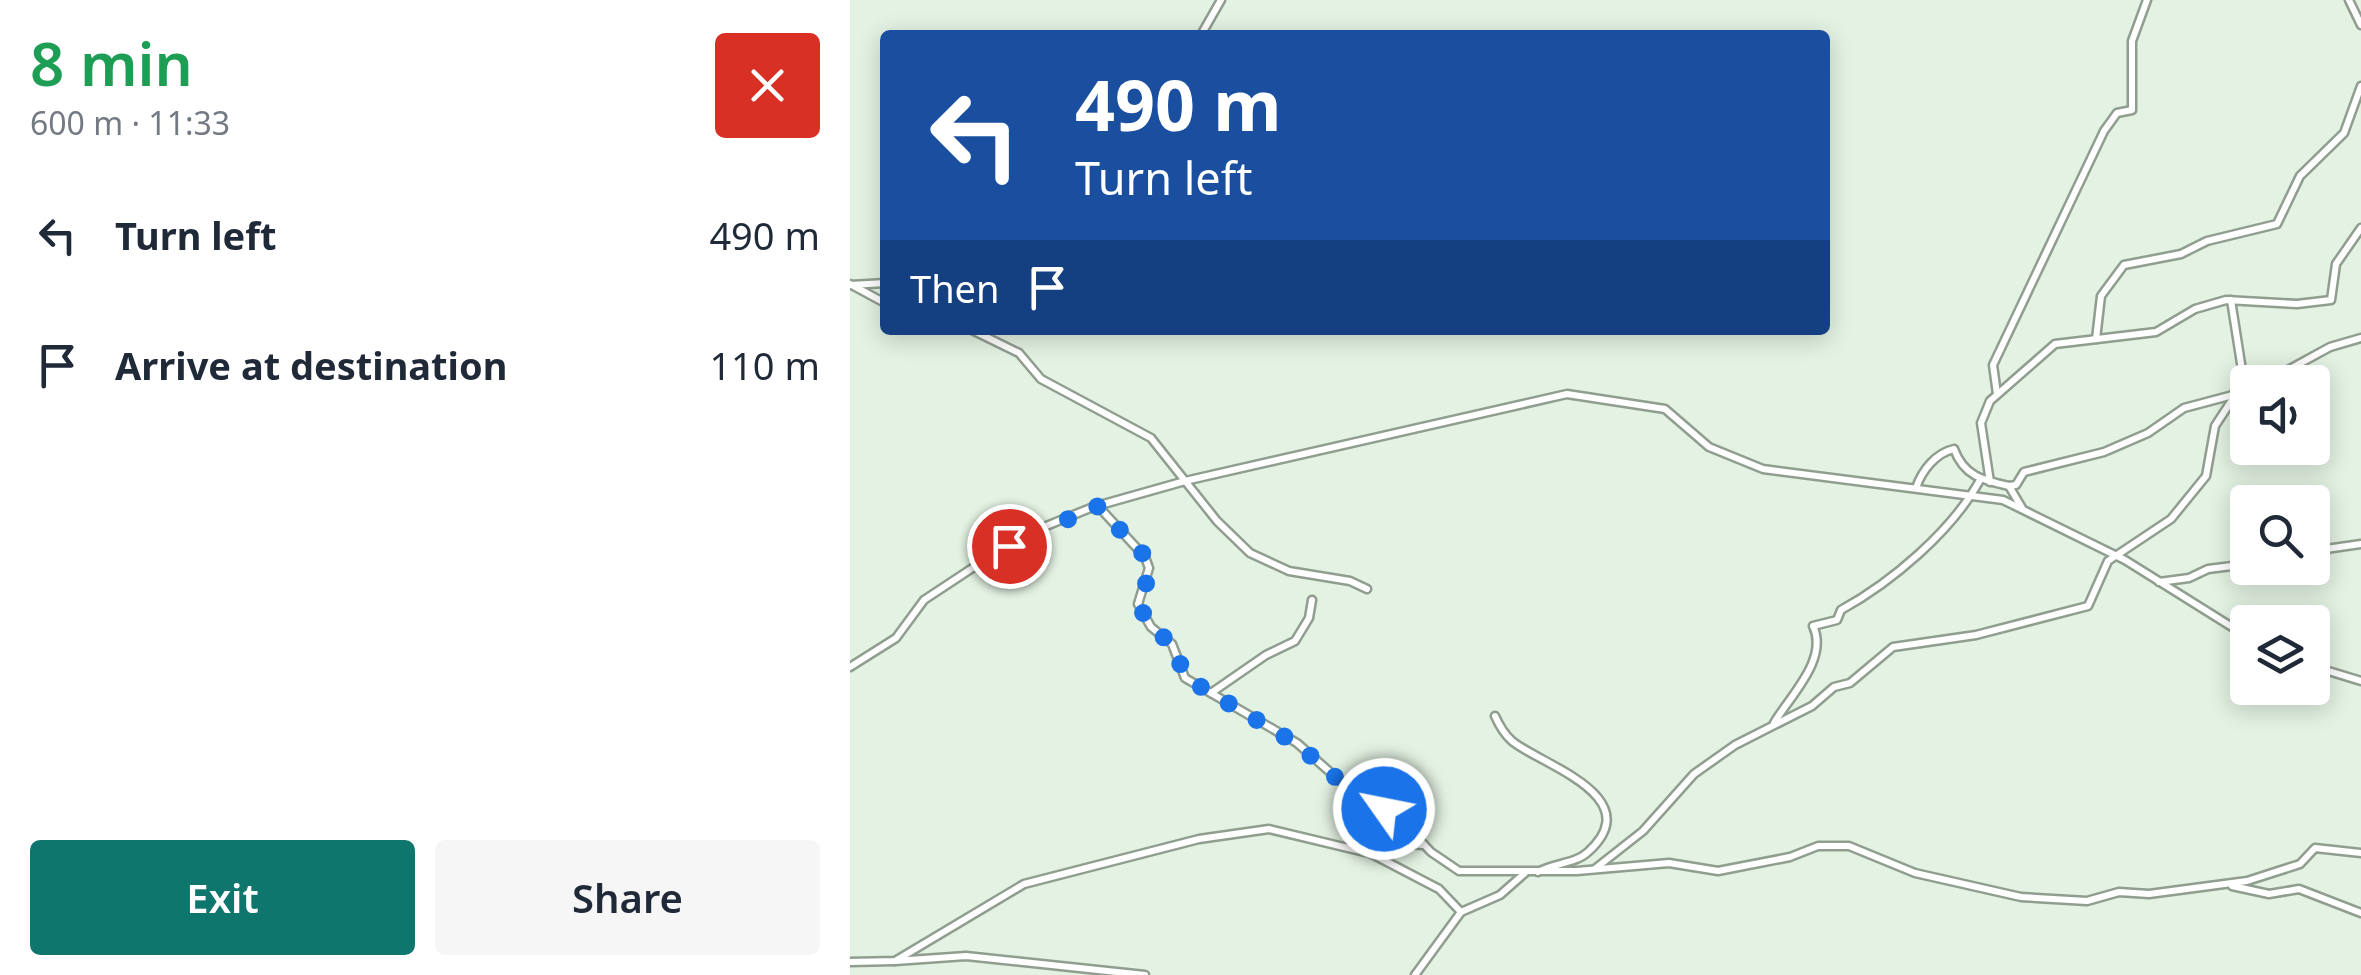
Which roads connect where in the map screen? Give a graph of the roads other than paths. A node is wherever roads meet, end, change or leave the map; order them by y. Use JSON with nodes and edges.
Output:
{"nodes":[{"id":1,"x":1221,"y":0,"type":"edge"},
{"id":2,"x":2147,"y":0,"type":"edge"},
{"id":3,"x":2349,"y":0,"type":"edge"},
{"id":4,"x":2361,"y":25,"type":"edge"},
{"id":5,"x":1205,"y":30,"type":"edge"},
{"id":6,"x":2361,"y":86,"type":"edge"},
{"id":7,"x":2361,"y":228,"type":"edge"},
{"id":8,"x":880,"y":283,"type":"edge"},
{"id":9,"x":850,"y":284,"type":"edge"},
{"id":10,"x":880,"y":300,"type":"edge"},
{"id":11,"x":2231,"y":300,"type":"junction"},
{"id":12,"x":982,"y":335,"type":"edge"},
{"id":13,"x":2361,"y":338,"type":"edge"},
{"id":14,"x":2096,"y":339,"type":"junction"},
{"id":15,"x":2241,"y":365,"type":"edge"},
{"id":16,"x":2297,"y":365,"type":"edge"},
{"id":17,"x":1996,"y":394,"type":"junction"},
{"id":18,"x":2230,"y":396,"type":"edge"},
{"id":19,"x":2230,"y":399,"type":"edge"},
{"id":20,"x":1980,"y":480,"type":"junction"},
{"id":21,"x":1185,"y":481,"type":"junction"},
{"id":22,"x":1990,"y":482,"type":"junction"},
{"id":23,"x":2009,"y":486,"type":"junction"},
{"id":24,"x":1916,"y":488,"type":"junction"},
{"id":25,"x":1972,"y":494,"type":"junction"},
{"id":26,"x":1097,"y":506,"type":"junction"},
{"id":27,"x":2022,"y":508,"type":"junction"},
{"id":28,"x":2361,"y":544,"type":"edge"},
{"id":29,"x":2330,"y":548,"type":"edge"},
{"id":30,"x":2116,"y":556,"type":"junction"},
{"id":31,"x":2230,"y":566,"type":"edge"},
{"id":32,"x":2158,"y":582,"type":"junction"},
{"id":33,"x":1366,"y":589,"type":"dead end"},
{"id":34,"x":1312,"y":600,"type":"dead end"},
{"id":35,"x":2230,"y":626,"type":"edge"},
{"id":36,"x":850,"y":667,"type":"edge"},
{"id":37,"x":2330,"y":672,"type":"edge"},
{"id":38,"x":2361,"y":681,"type":"edge"},
{"id":39,"x":1210,"y":693,"type":"junction"},
{"id":40,"x":1495,"y":716,"type":"dead end"},
{"id":41,"x":1774,"y":724,"type":"junction"},
{"id":42,"x":1424,"y":845,"type":"junction"},
{"id":43,"x":1370,"y":853,"type":"junction"},
{"id":44,"x":2361,"y":853,"type":"edge"},
{"id":45,"x":1595,"y":870,"type":"junction"},
{"id":46,"x":1525,"y":873,"type":"junction"},
{"id":47,"x":1537,"y":873,"type":"junction"},
{"id":48,"x":2226,"y":885,"type":"junction"},
{"id":49,"x":1462,"y":912,"type":"junction"},
{"id":50,"x":2361,"y":913,"type":"edge"},
{"id":51,"x":895,"y":961,"type":"junction"},
{"id":52,"x":850,"y":962,"type":"edge"},
{"id":53,"x":1145,"y":975,"type":"edge"},
{"id":54,"x":1415,"y":975,"type":"edge"}],
"edges":[{"from":1,"to":5,"type":"street"},
{"from":2,"to":17,"type":"street"},
{"from":3,"to":4,"type":"street"},
{"from":6,"to":14,"type":"street"},
{"from":7,"to":11,"type":"street"},
{"from":8,"to":9,"type":"street"},
{"from":9,"to":10,"type":"street"},
{"from":11,"to":14,"type":"street"},
{"from":11,"to":15,"type":"street"},
{"from":12,"to":21,"type":"street"},
{"from":13,"to":16,"type":"street"},
{"from":14,"to":17,"type":"street"},
{"from":17,"to":22,"type":"street"},
{"from":18,"to":23,"type":"street"},
{"from":19,"to":30,"type":"street"},
{"from":20,"to":22,"type":"street"},
{"from":20,"to":24,"type":"street"},
{"from":20,"to":25,"type":"street"},
{"from":21,"to":24,"type":"street"},
{"from":21,"to":26,"type":"street"},
{"from":21,"to":33,"type":"street"},
{"from":22,"to":23,"type":"street"},
{"from":23,"to":27,"type":"street"},
{"from":24,"to":25,"type":"street"},
{"from":25,"to":27,"type":"street"},
{"from":25,"to":41,"type":"street"},
{"from":26,"to":36,"type":"street"},
{"from":26,"to":39,"type":"street"},
{"from":27,"to":30,"type":"street"},
{"from":28,"to":29,"type":"street"},
{"from":30,"to":32,"type":"street"},
{"from":30,"to":41,"type":"street"},
{"from":31,"to":32,"type":"street"},
{"from":32,"to":35,"type":"street"},
{"from":34,"to":39,"type":"street"},
{"from":37,"to":38,"type":"street"},
{"from":39,"to":42,"type":"street"},
{"from":40,"to":47,"type":"street"},
{"from":41,"to":45,"type":"street"},
{"from":42,"to":43,"type":"street"},
{"from":42,"to":46,"type":"street"},
{"from":43,"to":49,"type":"street"},
{"from":43,"to":51,"type":"street"},
{"from":44,"to":48,"type":"street"},
{"from":45,"to":47,"type":"street"},
{"from":45,"to":48,"type":"street"},
{"from":46,"to":47,"type":"street"},
{"from":46,"to":49,"type":"street"},
{"from":48,"to":50,"type":"street"},
{"from":49,"to":54,"type":"street"},
{"from":51,"to":52,"type":"street"},
{"from":51,"to":53,"type":"street"}]}
